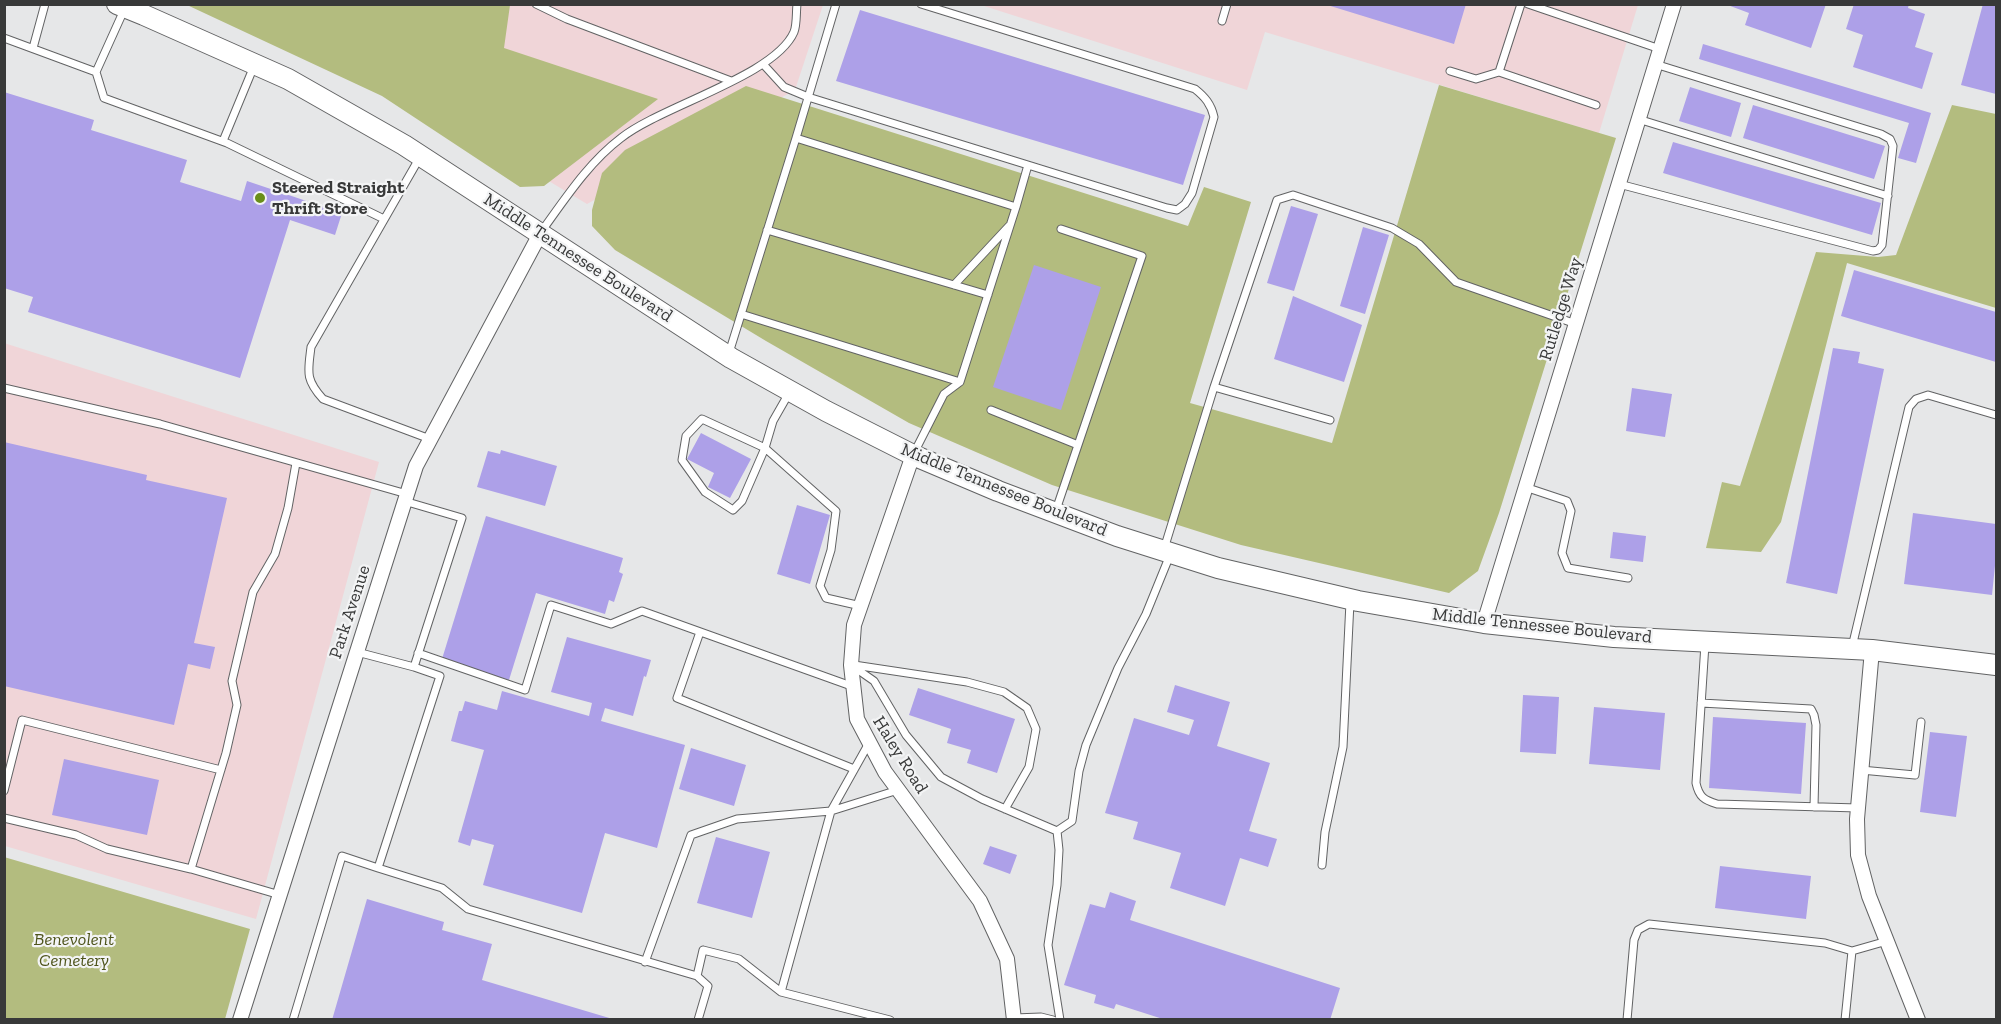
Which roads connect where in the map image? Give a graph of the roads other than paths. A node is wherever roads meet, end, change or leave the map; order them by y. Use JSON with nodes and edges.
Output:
{"nodes":[{"id":1,"x":45,"y":4,"type":"edge"},
{"id":2,"x":536,"y":4,"type":"edge"},
{"id":3,"x":797,"y":4,"type":"edge"},
{"id":4,"x":836,"y":4,"type":"edge"},
{"id":5,"x":921,"y":4,"type":"edge"},
{"id":6,"x":1227,"y":4,"type":"edge"},
{"id":7,"x":1521,"y":4,"type":"edge"},
{"id":8,"x":1528,"y":4,"type":"edge"},
{"id":9,"x":1674,"y":4,"type":"edge"},
{"id":10,"x":121,"y":6,"type":"edge"},
{"id":11,"x":146,"y":10,"type":"edge"},
{"id":12,"x":1222,"y":21,"type":"dead end"},
{"id":13,"x":4,"y":38,"type":"edge"},
{"id":14,"x":33,"y":48,"type":"junction"},
{"id":15,"x":1660,"y":49,"type":"junction"},
{"id":16,"x":255,"y":64,"type":"junction"},
{"id":17,"x":764,"y":64,"type":"junction"},
{"id":18,"x":1655,"y":64,"type":"junction"},
{"id":19,"x":1450,"y":71,"type":"dead end"},
{"id":20,"x":96,"y":72,"type":"junction"},
{"id":21,"x":1499,"y":72,"type":"junction"},
{"id":22,"x":731,"y":81,"type":"junction"},
{"id":23,"x":808,"y":97,"type":"junction"},
{"id":24,"x":1596,"y":105,"type":"dead end"},
{"id":25,"x":1638,"y":119,"type":"junction"},
{"id":26,"x":796,"y":138,"type":"junction"},
{"id":27,"x":223,"y":141,"type":"junction"},
{"id":28,"x":421,"y":156,"type":"junction"},
{"id":29,"x":1028,"y":165,"type":"junction"},
{"id":30,"x":1619,"y":184,"type":"junction"},
{"id":31,"x":1888,"y":196,"type":"junction"},
{"id":32,"x":1016,"y":207,"type":"junction"},
{"id":33,"x":384,"y":219,"type":"junction"},
{"id":34,"x":1011,"y":225,"type":"junction"},
{"id":35,"x":1061,"y":229,"type":"dead end"},
{"id":36,"x":767,"y":230,"type":"junction"},
{"id":37,"x":540,"y":234,"type":"junction"},
{"id":38,"x":954,"y":285,"type":"junction"},
{"id":39,"x":988,"y":295,"type":"junction"},
{"id":40,"x":741,"y":314,"type":"junction"},
{"id":41,"x":1575,"y":324,"type":"junction"},
{"id":42,"x":728,"y":356,"type":"junction"},
{"id":43,"x":960,"y":382,"type":"junction"},
{"id":44,"x":1214,"y":387,"type":"junction"},
{"id":45,"x":4,"y":388,"type":"edge"},
{"id":46,"x":790,"y":391,"type":"junction"},
{"id":47,"x":991,"y":410,"type":"dead end"},
{"id":48,"x":1996,"y":415,"type":"edge"},
{"id":49,"x":1330,"y":420,"type":"dead end"},
{"id":50,"x":430,"y":439,"type":"junction"},
{"id":51,"x":1078,"y":445,"type":"junction"},
{"id":52,"x":765,"y":448,"type":"junction"},
{"id":53,"x":913,"y":455,"type":"junction"},
{"id":54,"x":296,"y":463,"type":"junction"},
{"id":55,"x":1525,"y":487,"type":"junction"},
{"id":56,"x":405,"y":497,"type":"junction"},
{"id":57,"x":1055,"y":513,"type":"junction"},
{"id":58,"x":1167,"y":552,"type":"junction"},
{"id":59,"x":1628,"y":578,"type":"dead end"},
{"id":60,"x":1350,"y":599,"type":"junction"},
{"id":61,"x":861,"y":606,"type":"junction"},
{"id":62,"x":1484,"y":623,"type":"junction"},
{"id":63,"x":700,"y":632,"type":"junction"},
{"id":64,"x":1705,"y":642,"type":"junction"},
{"id":65,"x":1862,"y":650,"type":"junction"},
{"id":66,"x":357,"y":651,"type":"junction"},
{"id":67,"x":418,"y":653,"type":"junction"},
{"id":68,"x":851,"y":665,"type":"junction"},
{"id":69,"x":1996,"y":665,"type":"edge"},
{"id":70,"x":414,"y":667,"type":"junction"},
{"id":71,"x":854,"y":687,"type":"junction"},
{"id":72,"x":1701,"y":703,"type":"junction"},
{"id":73,"x":1921,"y":722,"type":"dead end"},
{"id":74,"x":869,"y":743,"type":"junction"},
{"id":75,"x":854,"y":769,"type":"junction"},
{"id":76,"x":221,"y":770,"type":"junction"},
{"id":77,"x":1861,"y":770,"type":"junction"},
{"id":78,"x":898,"y":790,"type":"junction"},
{"id":79,"x":4,"y":791,"type":"edge"},
{"id":80,"x":1814,"y":807,"type":"junction"},
{"id":81,"x":1005,"y":808,"type":"junction"},
{"id":82,"x":1858,"y":808,"type":"junction"},
{"id":83,"x":831,"y":811,"type":"junction"},
{"id":84,"x":4,"y":818,"type":"edge"},
{"id":85,"x":1057,"y":831,"type":"junction"},
{"id":86,"x":1322,"y":865,"type":"dead end"},
{"id":87,"x":378,"y":868,"type":"junction"},
{"id":88,"x":191,"y":869,"type":"junction"},
{"id":89,"x":280,"y":895,"type":"junction"},
{"id":90,"x":1887,"y":941,"type":"junction"},
{"id":91,"x":1852,"y":951,"type":"junction"},
{"id":92,"x":645,"y":962,"type":"junction"},
{"id":93,"x":697,"y":976,"type":"junction"},
{"id":94,"x":781,"y":992,"type":"junction"},
{"id":95,"x":1014,"y":1019,"type":"edge"},
{"id":96,"x":240,"y":1020,"type":"edge"},
{"id":97,"x":293,"y":1020,"type":"edge"},
{"id":98,"x":698,"y":1020,"type":"edge"},
{"id":99,"x":890,"y":1020,"type":"edge"},
{"id":100,"x":1053,"y":1020,"type":"edge"},
{"id":101,"x":1060,"y":1020,"type":"edge"},
{"id":102,"x":1627,"y":1020,"type":"edge"},
{"id":103,"x":1845,"y":1020,"type":"edge"},
{"id":104,"x":1918,"y":1020,"type":"edge"}],
"edges":[{"from":1,"to":14,"type":"lane"},
{"from":2,"to":22,"type":"lane"},
{"from":3,"to":17,"type":"lane"},
{"from":4,"to":23,"type":"lane"},
{"from":5,"to":29,"type":"lane"},
{"from":6,"to":12,"type":"lane"},
{"from":7,"to":21,"type":"lane"},
{"from":8,"to":15,"type":"lane"},
{"from":9,"to":15,"type":"street","name":"Rutledge Way"},
{"from":10,"to":11,"type":"main road","name":"Middle Tennessee Boulevard"},
{"from":10,"to":20,"type":"lane"},
{"from":11,"to":16,"type":"main road","name":"Middle Tennessee Boulevard"},
{"from":13,"to":14,"type":"lane"},
{"from":14,"to":20,"type":"lane"},
{"from":15,"to":18,"type":"street","name":"Rutledge Way"},
{"from":16,"to":27,"type":"lane"},
{"from":16,"to":28,"type":"main road","name":"Middle Tennessee Boulevard"},
{"from":17,"to":22,"type":"lane"},
{"from":17,"to":23,"type":"lane"},
{"from":18,"to":25,"type":"street","name":"Rutledge Way"},
{"from":18,"to":31,"type":"lane"},
{"from":19,"to":21,"type":"lane"},
{"from":20,"to":27,"type":"lane"},
{"from":21,"to":24,"type":"lane"},
{"from":22,"to":37,"type":"lane"},
{"from":23,"to":26,"type":"lane"},
{"from":23,"to":29,"type":"lane"},
{"from":25,"to":30,"type":"street","name":"Rutledge Way"},
{"from":25,"to":31,"type":"lane"},
{"from":26,"to":32,"type":"lane"},
{"from":26,"to":36,"type":"lane"},
{"from":27,"to":33,"type":"lane"},
{"from":28,"to":33,"type":"lane"},
{"from":28,"to":37,"type":"main road","name":"Middle Tennessee Boulevard"},
{"from":29,"to":32,"type":"lane"},
{"from":30,"to":31,"type":"lane"},
{"from":30,"to":41,"type":"street","name":"Rutledge Way"},
{"from":32,"to":34,"type":"lane"},
{"from":33,"to":50,"type":"lane"},
{"from":34,"to":38,"type":"lane"},
{"from":34,"to":39,"type":"lane"},
{"from":35,"to":51,"type":"lane"},
{"from":36,"to":38,"type":"lane"},
{"from":36,"to":40,"type":"lane"},
{"from":37,"to":42,"type":"main road","name":"Middle Tennessee Boulevard"},
{"from":37,"to":50,"type":"street","name":"Park Avenue"},
{"from":38,"to":39,"type":"lane"},
{"from":39,"to":43,"type":"lane"},
{"from":40,"to":42,"type":"lane"},
{"from":40,"to":43,"type":"lane"},
{"from":41,"to":44,"type":"lane"},
{"from":41,"to":55,"type":"street","name":"Rutledge Way"},
{"from":42,"to":46,"type":"main road","name":"Middle Tennessee Boulevard"},
{"from":43,"to":53,"type":"lane"},
{"from":44,"to":49,"type":"lane"},
{"from":44,"to":58,"type":"lane"},
{"from":45,"to":54,"type":"lane"},
{"from":46,"to":52,"type":"lane"},
{"from":46,"to":53,"type":"main road","name":"Middle Tennessee Boulevard"},
{"from":47,"to":51,"type":"lane"},
{"from":48,"to":65,"type":"lane"},
{"from":50,"to":56,"type":"street","name":"Park Avenue"},
{"from":51,"to":57,"type":"lane"},
{"from":52,"to":52,"type":"lane"},
{"from":52,"to":61,"type":"lane"},
{"from":53,"to":57,"type":"main road","name":"Middle Tennessee Boulevard"},
{"from":53,"to":61,"type":"street","name":"Haley Road"},
{"from":54,"to":56,"type":"lane"},
{"from":54,"to":76,"type":"lane"},
{"from":55,"to":59,"type":"lane"},
{"from":55,"to":62,"type":"street","name":"Rutledge Way"},
{"from":56,"to":66,"type":"street","name":"Park Avenue"},
{"from":56,"to":67,"type":"lane"},
{"from":57,"to":58,"type":"main road","name":"Middle Tennessee Boulevard"},
{"from":58,"to":60,"type":"main road","name":"Middle Tennessee Boulevard"},
{"from":58,"to":85,"type":"lane"},
{"from":60,"to":62,"type":"main road","name":"Middle Tennessee Boulevard"},
{"from":60,"to":86,"type":"lane"},
{"from":61,"to":68,"type":"street","name":"Haley Road"},
{"from":62,"to":64,"type":"main road","name":"Middle Tennessee Boulevard"},
{"from":63,"to":67,"type":"lane"},
{"from":63,"to":71,"type":"lane"},
{"from":63,"to":75,"type":"lane"},
{"from":64,"to":65,"type":"main road","name":"Middle Tennessee Boulevard"},
{"from":64,"to":72,"type":"lane"},
{"from":65,"to":69,"type":"main road","name":"Middle Tennessee Boulevard"},
{"from":65,"to":77,"type":"street"},
{"from":66,"to":70,"type":"lane"},
{"from":66,"to":89,"type":"street","name":"Park Avenue"},
{"from":67,"to":70,"type":"lane"},
{"from":68,"to":71,"type":"street","name":"Haley Road"},
{"from":68,"to":81,"type":"lane"},
{"from":68,"to":81,"type":"lane"},
{"from":70,"to":87,"type":"lane"},
{"from":71,"to":74,"type":"street","name":"Haley Road"},
{"from":72,"to":80,"type":"lane"},
{"from":72,"to":80,"type":"lane"},
{"from":73,"to":77,"type":"lane"},
{"from":74,"to":75,"type":"lane"},
{"from":74,"to":78,"type":"street","name":"Haley Road"},
{"from":75,"to":83,"type":"lane"},
{"from":76,"to":79,"type":"lane"},
{"from":76,"to":88,"type":"lane"},
{"from":77,"to":82,"type":"street"},
{"from":78,"to":83,"type":"lane"},
{"from":78,"to":95,"type":"street","name":"Haley Road"},
{"from":80,"to":82,"type":"lane"},
{"from":81,"to":85,"type":"lane"},
{"from":82,"to":90,"type":"street"},
{"from":83,"to":92,"type":"lane"},
{"from":83,"to":94,"type":"lane"},
{"from":84,"to":88,"type":"lane"},
{"from":85,"to":101,"type":"lane"},
{"from":87,"to":92,"type":"lane"},
{"from":87,"to":97,"type":"lane"},
{"from":88,"to":89,"type":"lane"},
{"from":89,"to":96,"type":"street","name":"Park Avenue"},
{"from":90,"to":91,"type":"lane"},
{"from":90,"to":104,"type":"street"},
{"from":91,"to":102,"type":"lane"},
{"from":91,"to":103,"type":"lane"},
{"from":92,"to":93,"type":"lane"},
{"from":93,"to":94,"type":"lane"},
{"from":93,"to":98,"type":"lane"},
{"from":94,"to":99,"type":"lane"},
{"from":95,"to":100,"type":"lane"}]}
